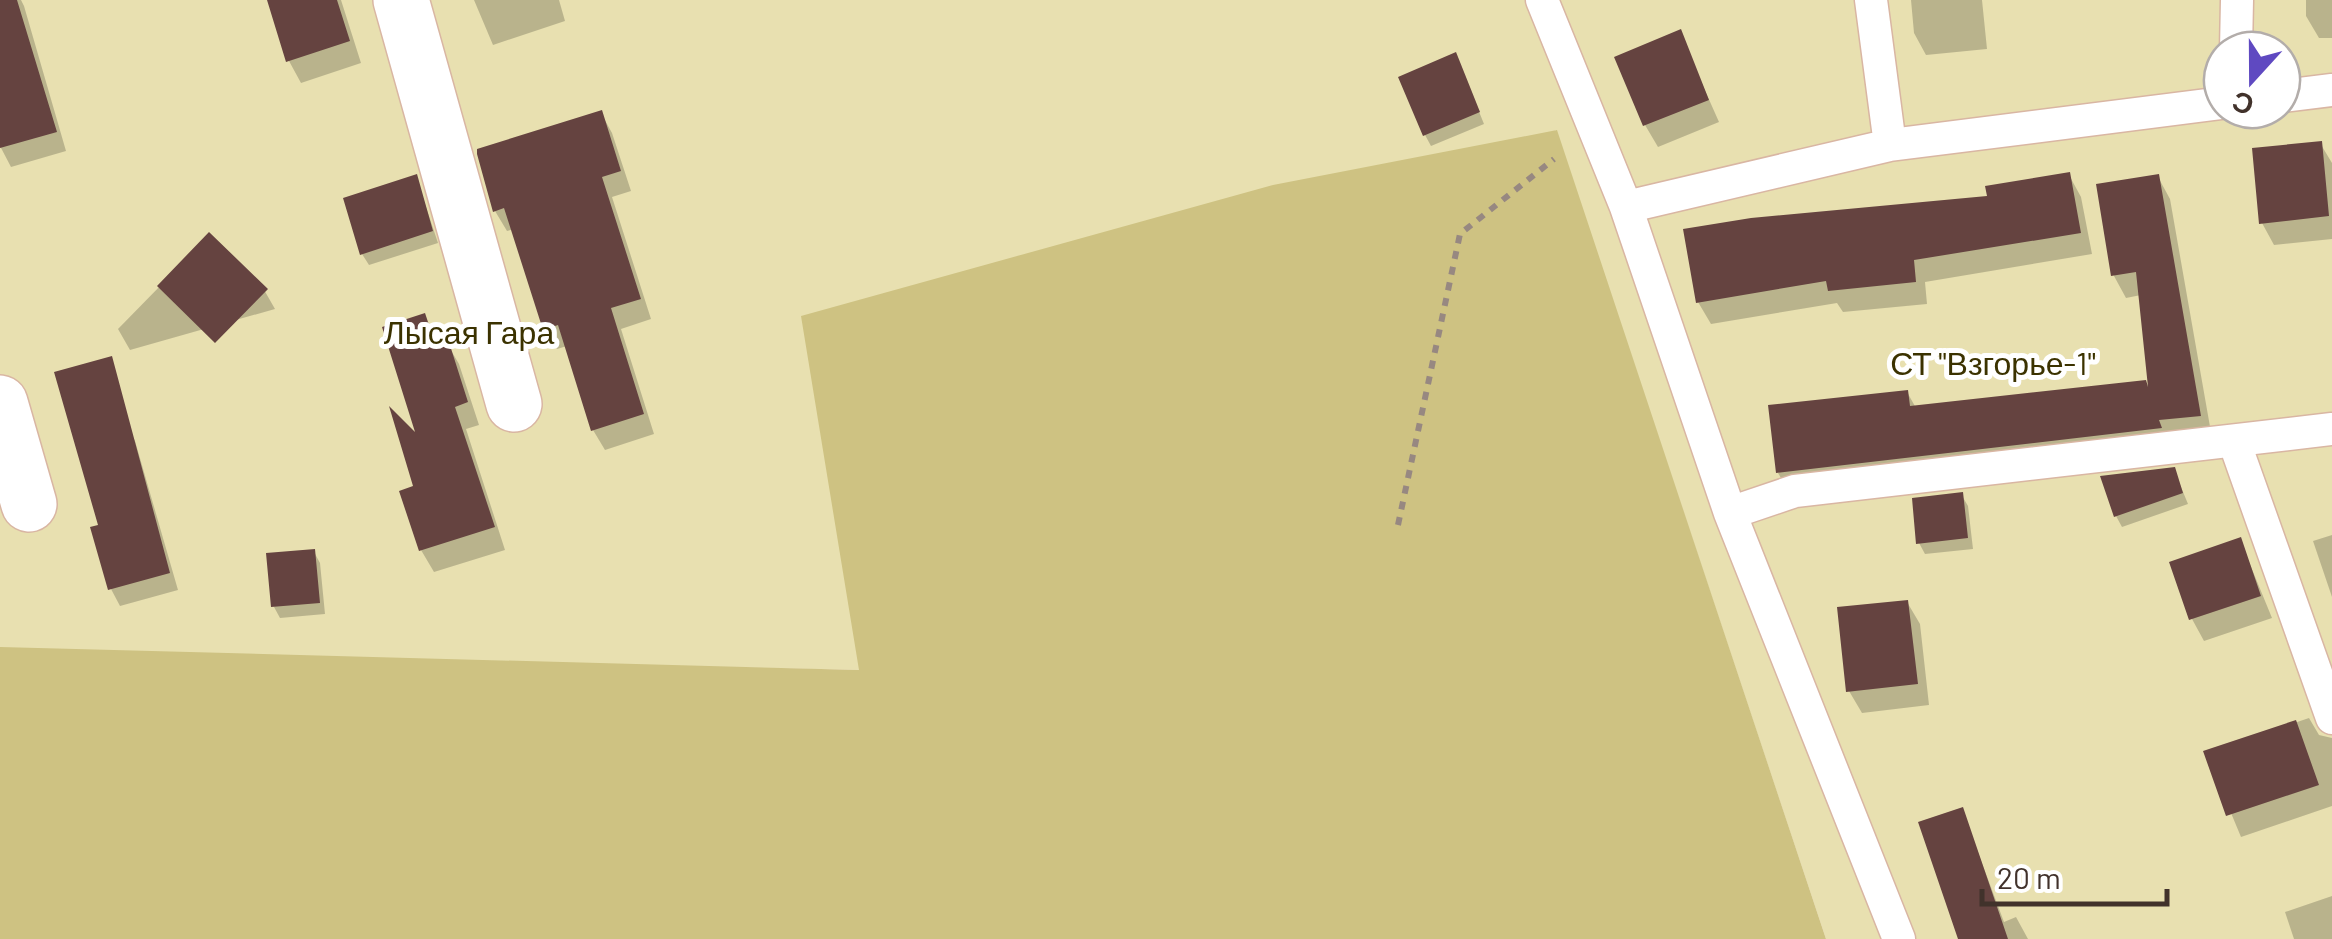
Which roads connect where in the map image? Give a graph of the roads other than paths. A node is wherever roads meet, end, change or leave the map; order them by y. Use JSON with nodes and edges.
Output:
{"nodes":[{"id":1,"x":401,"y":0,"type":"edge"},
{"id":2,"x":1542,"y":0,"type":"edge"},
{"id":3,"x":1871,"y":0,"type":"edge"},
{"id":4,"x":2237,"y":0,"type":"edge"},
{"id":5,"x":2236,"y":30,"type":"edge"},
{"id":6,"x":2332,"y":90,"type":"edge"},
{"id":7,"x":2302,"y":94,"type":"edge"},
{"id":8,"x":2202,"y":105,"type":"edge"},
{"id":9,"x":1890,"y":145,"type":"junction"},
{"id":10,"x":1626,"y":207,"type":"junction"},
{"id":11,"x":0,"y":403,"type":"edge"},
{"id":12,"x":514,"y":404,"type":"dead end"},
{"id":13,"x":2332,"y":429,"type":"edge"},
{"id":14,"x":2234,"y":440,"type":"junction"},
{"id":15,"x":29,"y":504,"type":"dead end"},
{"id":16,"x":1730,"y":514,"type":"junction"},
{"id":17,"x":2332,"y":718,"type":"edge"},
{"id":18,"x":1898,"y":939,"type":"edge"}],
"edges":[{"from":1,"to":12,"type":"street"},
{"from":2,"to":10,"type":"lane"},
{"from":3,"to":9,"type":"lane"},
{"from":4,"to":5,"type":"lane"},
{"from":6,"to":7,"type":"lane"},
{"from":8,"to":9,"type":"lane"},
{"from":9,"to":10,"type":"lane"},
{"from":10,"to":16,"type":"lane"},
{"from":11,"to":15,"type":"street"},
{"from":13,"to":14,"type":"lane"},
{"from":14,"to":16,"type":"lane"},
{"from":14,"to":17,"type":"lane"},
{"from":16,"to":18,"type":"lane"}]}
